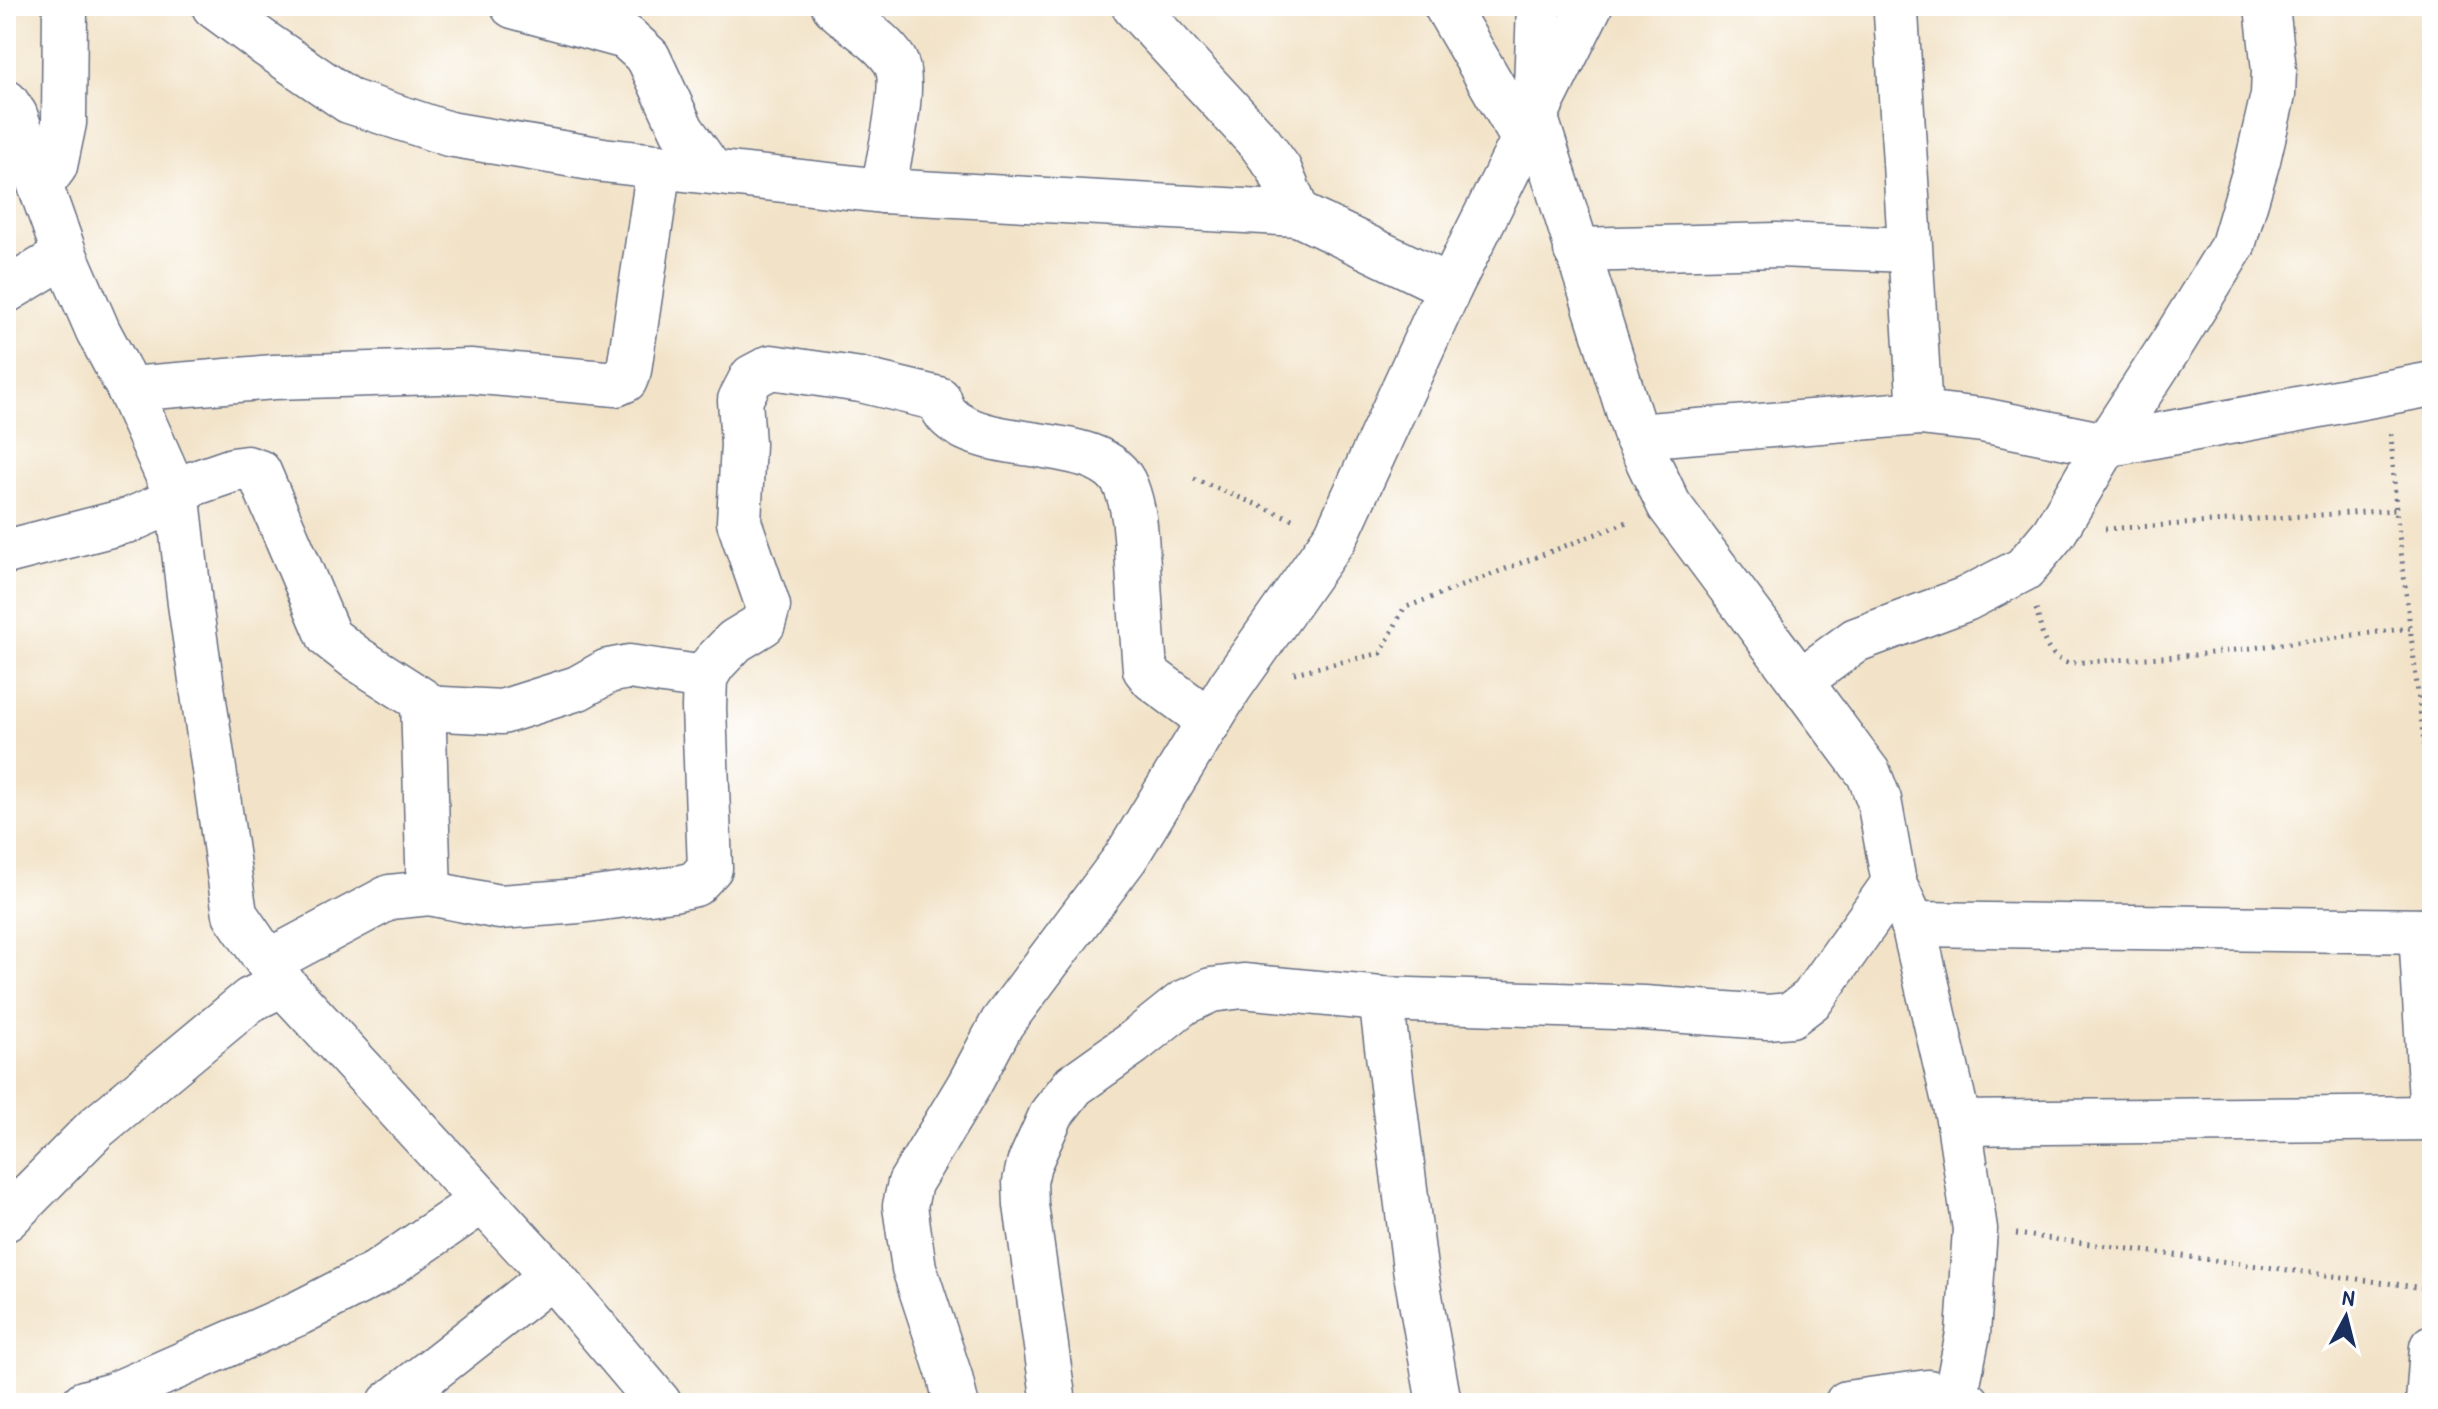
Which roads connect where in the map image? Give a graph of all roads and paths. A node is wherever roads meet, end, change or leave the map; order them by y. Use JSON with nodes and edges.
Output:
{"nodes":[{"id":1,"x":65,"y":6,"type":"edge"},
{"id":2,"x":214,"y":6,"type":"edge"},
{"id":3,"x":513,"y":6,"type":"edge"},
{"id":4,"x":834,"y":6,"type":"edge"},
{"id":5,"x":1134,"y":6,"type":"edge"},
{"id":6,"x":1446,"y":6,"type":"edge"},
{"id":7,"x":1539,"y":6,"type":"edge"},
{"id":8,"x":1590,"y":6,"type":"edge"},
{"id":9,"x":2267,"y":6,"type":"edge"},
{"id":10,"x":1896,"y":13,"type":"dead end"},
{"id":11,"x":9,"y":113,"type":"edge"},
{"id":12,"x":1530,"y":128,"type":"junction"},
{"id":13,"x":659,"y":166,"type":"junction"},
{"id":14,"x":711,"y":171,"type":"junction"},
{"id":15,"x":41,"y":185,"type":"junction"},
{"id":16,"x":883,"y":191,"type":"junction"},
{"id":17,"x":1298,"y":214,"type":"junction"},
{"id":18,"x":1576,"y":250,"type":"junction"},
{"id":19,"x":1909,"y":250,"type":"junction"},
{"id":20,"x":65,"y":255,"type":"junction"},
{"id":21,"x":1450,"y":287,"type":"junction"},
{"id":22,"x":6,"y":291,"type":"edge"},
{"id":23,"x":2432,"y":384,"type":"edge"},
{"id":24,"x":129,"y":389,"type":"junction"},
{"id":25,"x":2386,"y":393,"type":"junction"},
{"id":26,"x":1920,"y":413,"type":"junction"},
{"id":27,"x":1636,"y":436,"type":"junction"},
{"id":28,"x":2106,"y":445,"type":"junction"},
{"id":29,"x":1194,"y":479,"type":"dead end"},
{"id":30,"x":177,"y":495,"type":"junction"},
{"id":31,"x":1669,"y":505,"type":"junction"},
{"id":32,"x":2396,"y":510,"type":"junction"},
{"id":33,"x":2054,"y":533,"type":"junction"},
{"id":34,"x":1336,"y":536,"type":"junction"},
{"id":35,"x":6,"y":552,"type":"edge"},
{"id":36,"x":2024,"y":569,"type":"junction"},
{"id":37,"x":2410,"y":628,"type":"junction"},
{"id":38,"x":705,"y":678,"type":"junction"},
{"id":39,"x":1800,"y":681,"type":"junction"},
{"id":40,"x":1220,"y":704,"type":"junction"},
{"id":41,"x":423,"y":708,"type":"junction"},
{"id":42,"x":2432,"y":810,"type":"edge"},
{"id":43,"x":1894,"y":883,"type":"junction"},
{"id":44,"x":429,"y":893,"type":"junction"},
{"id":45,"x":1913,"y":924,"type":"junction"},
{"id":46,"x":2426,"y":931,"type":"edge"},
{"id":47,"x":276,"y":973,"type":"junction"},
{"id":48,"x":1381,"y":999,"type":"junction"},
{"id":49,"x":2432,"y":1118,"type":"edge"},
{"id":50,"x":1959,"y":1123,"type":"junction"},
{"id":51,"x":482,"y":1201,"type":"junction"},
{"id":52,"x":6,"y":1219,"type":"edge"},
{"id":53,"x":1975,"y":1229,"type":"junction"},
{"id":54,"x":552,"y":1276,"type":"junction"},
{"id":55,"x":2432,"y":1289,"type":"edge"},
{"id":56,"x":2432,"y":1347,"type":"edge"},
{"id":57,"x":1959,"y":1402,"type":"edge"},
{"id":58,"x":84,"y":1403,"type":"edge"},
{"id":59,"x":390,"y":1403,"type":"edge"},
{"id":60,"x":659,"y":1403,"type":"edge"},
{"id":61,"x":956,"y":1403,"type":"edge"},
{"id":62,"x":1054,"y":1403,"type":"edge"},
{"id":63,"x":1439,"y":1403,"type":"edge"},
{"id":64,"x":1847,"y":1403,"type":"edge"},
{"id":65,"x":2428,"y":1403,"type":"edge"}],
"edges":[{"from":1,"to":15,"type":"street"},
{"from":2,"to":13,"type":"street"},
{"from":3,"to":14,"type":"street"},
{"from":4,"to":16,"type":"street"},
{"from":5,"to":17,"type":"street"},
{"from":6,"to":12,"type":"street"},
{"from":7,"to":12,"type":"street"},
{"from":8,"to":12,"type":"street"},
{"from":9,"to":28,"type":"street"},
{"from":10,"to":19,"type":"street"},
{"from":11,"to":15,"type":"street"},
{"from":12,"to":18,"type":"street"},
{"from":12,"to":21,"type":"street"},
{"from":13,"to":14,"type":"street"},
{"from":13,"to":24,"type":"street"},
{"from":14,"to":16,"type":"street"},
{"from":15,"to":20,"type":"street"},
{"from":16,"to":17,"type":"street"},
{"from":17,"to":21,"type":"street"},
{"from":18,"to":19,"type":"street"},
{"from":18,"to":27,"type":"street"},
{"from":19,"to":26,"type":"street"},
{"from":20,"to":22,"type":"street"},
{"from":20,"to":24,"type":"street"},
{"from":21,"to":34,"type":"street"},
{"from":23,"to":25,"type":"street"},
{"from":24,"to":30,"type":"street"},
{"from":25,"to":28,"type":"street"},
{"from":25,"to":32,"type":"path"},
{"from":26,"to":27,"type":"street"},
{"from":26,"to":28,"type":"street"},
{"from":27,"to":31,"type":"street"},
{"from":28,"to":33,"type":"street"},
{"from":29,"to":34,"type":"path"},
{"from":30,"to":35,"type":"street"},
{"from":30,"to":41,"type":"street"},
{"from":30,"to":47,"type":"street"},
{"from":31,"to":39,"type":"street"},
{"from":31,"to":40,"type":"path"},
{"from":32,"to":33,"type":"path"},
{"from":32,"to":37,"type":"path"},
{"from":33,"to":36,"type":"street"},
{"from":34,"to":40,"type":"street"},
{"from":36,"to":37,"type":"path"},
{"from":36,"to":39,"type":"street"},
{"from":37,"to":42,"type":"path"},
{"from":38,"to":40,"type":"street"},
{"from":38,"to":41,"type":"street"},
{"from":38,"to":44,"type":"street"},
{"from":39,"to":43,"type":"street"},
{"from":40,"to":61,"type":"street"},
{"from":41,"to":44,"type":"street"},
{"from":43,"to":45,"type":"street"},
{"from":43,"to":48,"type":"street"},
{"from":44,"to":47,"type":"street"},
{"from":45,"to":46,"type":"street"},
{"from":45,"to":50,"type":"street"},
{"from":46,"to":49,"type":"street"},
{"from":47,"to":51,"type":"street"},
{"from":47,"to":52,"type":"street"},
{"from":48,"to":62,"type":"street"},
{"from":48,"to":63,"type":"street"},
{"from":49,"to":50,"type":"street"},
{"from":50,"to":53,"type":"street"},
{"from":51,"to":54,"type":"street"},
{"from":51,"to":58,"type":"street"},
{"from":53,"to":55,"type":"path"},
{"from":53,"to":57,"type":"street"},
{"from":54,"to":59,"type":"street"},
{"from":54,"to":60,"type":"street"},
{"from":56,"to":65,"type":"street"},
{"from":57,"to":64,"type":"street"}]}
